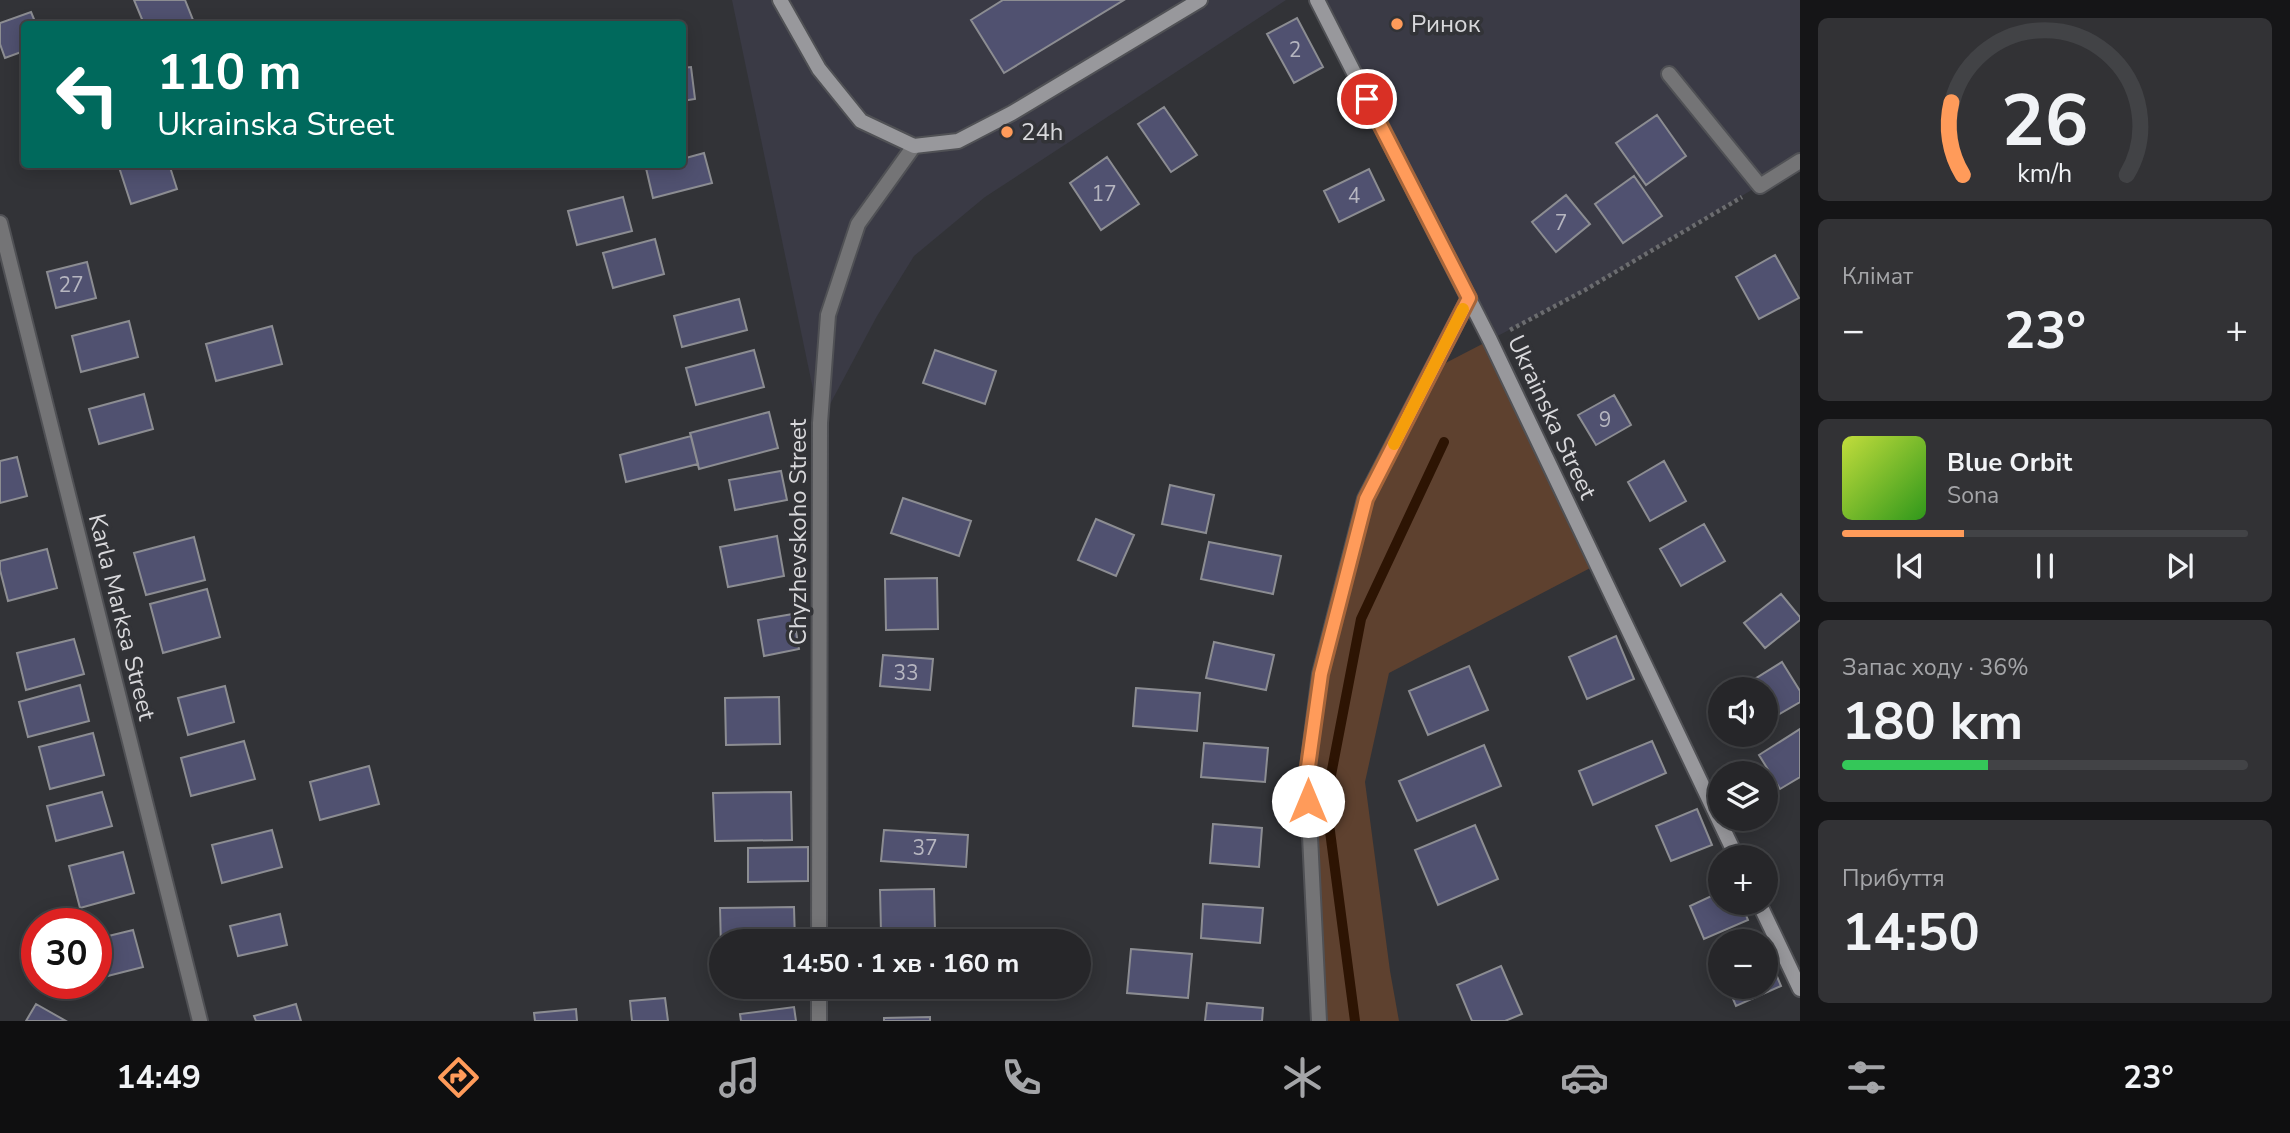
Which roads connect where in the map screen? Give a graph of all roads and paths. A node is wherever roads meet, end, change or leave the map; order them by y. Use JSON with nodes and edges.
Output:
{"nodes":[{"id":1,"x":780,"y":0,"type":"edge"},
{"id":2,"x":1200,"y":0,"type":"edge"},
{"id":3,"x":1317,"y":0,"type":"edge"},
{"id":4,"x":1669,"y":74,"type":"dead end"},
{"id":5,"x":914,"y":146,"type":"junction"},
{"id":6,"x":1800,"y":161,"type":"edge"},
{"id":7,"x":1760,"y":186,"type":"junction"},
{"id":8,"x":0,"y":223,"type":"edge"},
{"id":9,"x":1469,"y":298,"type":"junction"},
{"id":10,"x":1490,"y":340,"type":"junction"},
{"id":11,"x":1731,"y":845,"type":"edge"},
{"id":12,"x":1765,"y":915,"type":"edge"},
{"id":13,"x":819,"y":929,"type":"edge"},
{"id":14,"x":1800,"y":989,"type":"edge"},
{"id":15,"x":819,"y":999,"type":"edge"},
{"id":16,"x":200,"y":1021,"type":"edge"},
{"id":17,"x":819,"y":1021,"type":"edge"},
{"id":18,"x":1320,"y":1021,"type":"edge"}],
"edges":[{"from":1,"to":5,"type":"street"},
{"from":2,"to":5,"type":"street"},
{"from":3,"to":9,"type":"street","name":"Ukrainska Street"},
{"from":4,"to":7,"type":"street"},
{"from":5,"to":13,"type":"street","name":"Chyzhevskoho Street"},
{"from":6,"to":7,"type":"street"},
{"from":7,"to":10,"type":"path"},
{"from":8,"to":16,"type":"street","name":"Karla Marksa Street"},
{"from":9,"to":10,"type":"street","name":"Ukrainska Street"},
{"from":9,"to":18,"type":"street"},
{"from":10,"to":11,"type":"street","name":"Ukrainska Street"},
{"from":12,"to":14,"type":"street"},
{"from":15,"to":17,"type":"street"}]}
